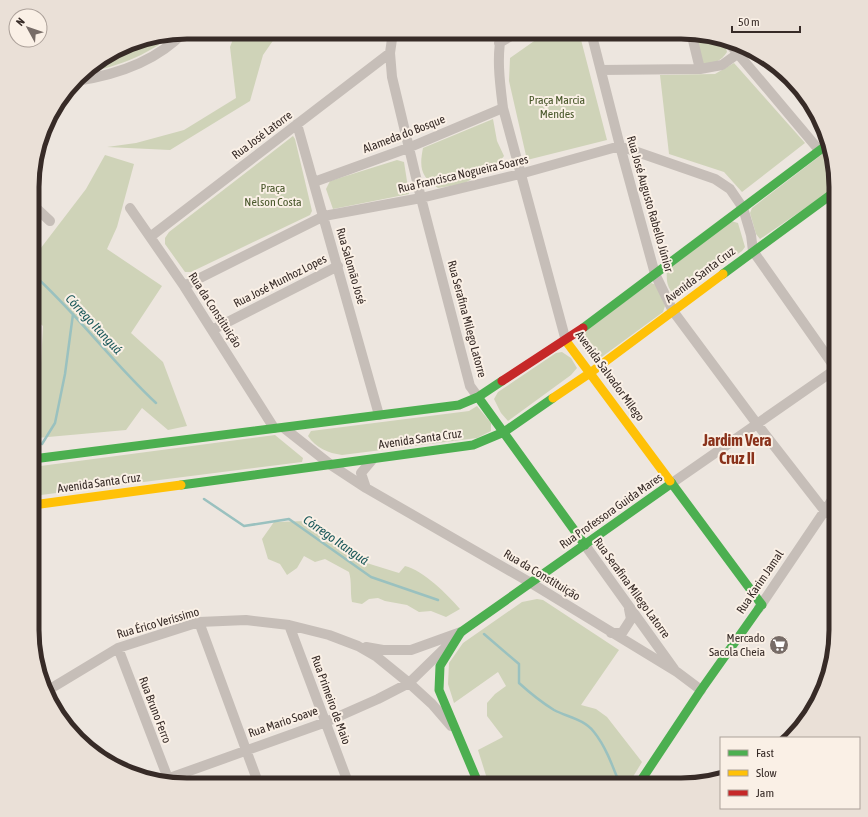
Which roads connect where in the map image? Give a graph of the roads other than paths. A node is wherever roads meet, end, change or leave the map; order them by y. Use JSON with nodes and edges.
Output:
{"nodes":[{"id":1,"x":178,"y":39,"type":"edge"},
{"id":2,"x":392,"y":39,"type":"edge"},
{"id":3,"x":500,"y":39,"type":"edge"},
{"id":4,"x":506,"y":39,"type":"edge"},
{"id":5,"x":593,"y":39,"type":"edge"},
{"id":6,"x":693,"y":39,"type":"edge"},
{"id":7,"x":499,"y":43,"type":"junction"},
{"id":8,"x":742,"y":52,"type":"edge"},
{"id":9,"x":390,"y":53,"type":"junction"},
{"id":10,"x":745,"y":53,"type":"edge"},
{"id":11,"x":700,"y":69,"type":"junction"},
{"id":12,"x":601,"y":70,"type":"junction"},
{"id":13,"x":85,"y":80,"type":"edge"},
{"id":14,"x":503,"y":108,"type":"junction"},
{"id":15,"x":298,"y":124,"type":"junction"},
{"id":16,"x":620,"y":146,"type":"junction"},
{"id":17,"x":823,"y":146,"type":"edge"},
{"id":18,"x":824,"y":147,"type":"edge"},
{"id":19,"x":408,"y":148,"type":"junction"},
{"id":20,"x":520,"y":174,"type":"junction"},
{"id":21,"x":314,"y":182,"type":"junction"},
{"id":22,"x":829,"y":196,"type":"edge"},
{"id":23,"x":421,"y":198,"type":"junction"},
{"id":24,"x":130,"y":208,"type":"dead end"},
{"id":25,"x":743,"y":208,"type":"junction"},
{"id":26,"x":39,"y":211,"type":"edge"},
{"id":27,"x":324,"y":216,"type":"junction"},
{"id":28,"x":50,"y":221,"type":"dead end"},
{"id":29,"x":150,"y":237,"type":"junction"},
{"id":30,"x":753,"y":251,"type":"junction"},
{"id":31,"x":338,"y":266,"type":"junction"},
{"id":32,"x":655,"y":274,"type":"junction"},
{"id":33,"x":184,"y":286,"type":"junction"},
{"id":34,"x":673,"y":311,"type":"junction"},
{"id":35,"x":212,"y":330,"type":"junction"},
{"id":36,"x":566,"y":341,"type":"junction"},
{"id":37,"x":829,"y":359,"type":"edge"},
{"id":38,"x":590,"y":374,"type":"junction"},
{"id":39,"x":829,"y":374,"type":"edge"},
{"id":40,"x":478,"y":397,"type":"junction"},
{"id":41,"x":379,"y":415,"type":"junction"},
{"id":42,"x":756,"y":424,"type":"junction"},
{"id":43,"x":279,"y":428,"type":"junction"},
{"id":44,"x":504,"y":432,"type":"junction"},
{"id":45,"x":39,"y":458,"type":"edge"},
{"id":46,"x":372,"y":460,"type":"junction"},
{"id":47,"x":331,"y":465,"type":"junction"},
{"id":48,"x":672,"y":484,"type":"junction"},
{"id":49,"x":366,"y":488,"type":"junction"},
{"id":50,"x":829,"y":503,"type":"edge"},
{"id":51,"x":39,"y":504,"type":"edge"},
{"id":52,"x":824,"y":510,"type":"junction"},
{"id":53,"x":829,"y":513,"type":"edge"},
{"id":54,"x":585,"y":545,"type":"junction"},
{"id":55,"x":531,"y":583,"type":"junction"},
{"id":56,"x":628,"y":606,"type":"junction"},
{"id":57,"x":760,"y":606,"type":"junction"},
{"id":58,"x":199,"y":622,"type":"junction"},
{"id":59,"x":289,"y":625,"type":"junction"},
{"id":60,"x":461,"y":632,"type":"junction"},
{"id":61,"x":611,"y":633,"type":"junction"},
{"id":62,"x":358,"y":646,"type":"junction"},
{"id":63,"x":118,"y":648,"type":"junction"},
{"id":64,"x":676,"y":672,"type":"junction"},
{"id":65,"x":409,"y":684,"type":"junction"},
{"id":66,"x":51,"y":689,"type":"edge"},
{"id":67,"x":700,"y":690,"type":"junction"},
{"id":68,"x":326,"y":722,"type":"junction"},
{"id":69,"x":458,"y":734,"type":"junction"},
{"id":70,"x":246,"y":749,"type":"junction"},
{"id":71,"x":166,"y":777,"type":"edge"},
{"id":72,"x":173,"y":778,"type":"edge"},
{"id":73,"x":256,"y":778,"type":"edge"},
{"id":74,"x":346,"y":778,"type":"edge"},
{"id":75,"x":476,"y":778,"type":"edge"},
{"id":76,"x":643,"y":778,"type":"edge"}],
"edges":[{"from":1,"to":13,"type":"street"},
{"from":2,"to":9,"type":"street","name":"Rua Serafina Milego Latorre"},
{"from":3,"to":7,"type":"street","name":"Avenida Salvador Milego"},
{"from":4,"to":7,"type":"street"},
{"from":5,"to":12,"type":"street","name":"Rua José Augusto Rabello Júnior"},
{"from":6,"to":11,"type":"street"},
{"from":7,"to":14,"type":"street","name":"Avenida Salvador Milego"},
{"from":8,"to":11,"type":"street"},
{"from":9,"to":15,"type":"street","name":"Rua José Latorre"},
{"from":9,"to":19,"type":"street","name":"Rua Serafina Milego Latorre"},
{"from":10,"to":17,"type":"street"},
{"from":11,"to":12,"type":"street"},
{"from":12,"to":16,"type":"street","name":"Rua José Augusto Rabello Júnior"},
{"from":14,"to":19,"type":"street","name":"Alameda do Bosque"},
{"from":14,"to":20,"type":"street","name":"Avenida Salvador Milego"},
{"from":15,"to":21,"type":"street","name":"Rua Salomão José"},
{"from":15,"to":29,"type":"street","name":"Rua José Latorre"},
{"from":16,"to":20,"type":"street","name":"Rua Francisca Nogueira Soares"},
{"from":16,"to":25,"type":"street"},
{"from":16,"to":32,"type":"street","name":"Rua José Augusto Rabello Júnior"},
{"from":18,"to":25,"type":"main road"},
{"from":19,"to":21,"type":"street","name":"Alameda do Bosque"},
{"from":19,"to":23,"type":"street","name":"Rua Serafina Milego Latorre"},
{"from":20,"to":23,"type":"street","name":"Rua Francisca Nogueira Soares"},
{"from":20,"to":36,"type":"street","name":"Avenida Salvador Milego"},
{"from":21,"to":27,"type":"street","name":"Rua Salomão José"},
{"from":22,"to":30,"type":"main road","name":"Avenida Santa Cruz"},
{"from":23,"to":27,"type":"street","name":"Rua Francisca Nogueira Soares"},
{"from":23,"to":40,"type":"street","name":"Rua Serafina Milego Latorre"},
{"from":24,"to":29,"type":"street","name":"Rua da Constituição"},
{"from":25,"to":30,"type":"street","name":"Avenida Santa Cruz"},
{"from":25,"to":32,"type":"main road"},
{"from":26,"to":28,"type":"street"},
{"from":27,"to":31,"type":"street","name":"Rua Salomão José"},
{"from":27,"to":33,"type":"street","name":"Rua Francisca Nogueira Soares"},
{"from":29,"to":33,"type":"street","name":"Rua da Constituição"},
{"from":30,"to":34,"type":"main road","name":"Avenida Santa Cruz"},
{"from":30,"to":37,"type":"street"},
{"from":31,"to":35,"type":"street","name":"Rua José Munhoz Lopes"},
{"from":31,"to":41,"type":"street","name":"Rua Salomão José"},
{"from":32,"to":34,"type":"street","name":"Rua José Augusto Rabello Júnior"},
{"from":32,"to":36,"type":"main road"},
{"from":33,"to":35,"type":"street","name":"Rua da Constituição"},
{"from":34,"to":38,"type":"main road","name":"Avenida Santa Cruz"},
{"from":34,"to":42,"type":"street","name":"Rua José Augusto Rabello Júnior"},
{"from":35,"to":43,"type":"street","name":"Rua da Constituição"},
{"from":36,"to":38,"type":"main road","name":"Avenida Salvador Milego"},
{"from":36,"to":40,"type":"main road"},
{"from":38,"to":44,"type":"main road","name":"Avenida Santa Cruz"},
{"from":38,"to":48,"type":"main road","name":"Avenida Salvador Milego"},
{"from":39,"to":42,"type":"street","name":"Rua Professora Guida Mares"},
{"from":40,"to":41,"type":"main road"},
{"from":40,"to":44,"type":"main road","name":"Rua Serafina Milego Latorre"},
{"from":41,"to":43,"type":"main road"},
{"from":42,"to":48,"type":"street","name":"Rua Professora Guida Mares"},
{"from":42,"to":52,"type":"street","name":"Rua José Augusto Rabello Júnior"},
{"from":43,"to":45,"type":"main road"},
{"from":43,"to":47,"type":"street","name":"Rua da Constituição"},
{"from":44,"to":46,"type":"main road","name":"Avenida Santa Cruz"},
{"from":44,"to":54,"type":"main road","name":"Rua Serafina Milego Latorre"},
{"from":46,"to":47,"type":"main road","name":"Avenida Santa Cruz"},
{"from":46,"to":49,"type":"street"},
{"from":47,"to":49,"type":"street","name":"Rua da Constituição"},
{"from":47,"to":51,"type":"main road","name":"Avenida Santa Cruz"},
{"from":48,"to":54,"type":"main road","name":"Rua Professora Guida Mares"},
{"from":48,"to":57,"type":"main road","name":"Avenida Salvador Milego"},
{"from":49,"to":55,"type":"street","name":"Rua da Constituição"},
{"from":50,"to":52,"type":"street","name":"Rua Karim Jamal"},
{"from":52,"to":53,"type":"street","name":"Rua José Augusto Rabello Júnior"},
{"from":52,"to":57,"type":"street","name":"Rua Karim Jamal"},
{"from":54,"to":55,"type":"main road","name":"Rua Professora Guida Mares"},
{"from":54,"to":56,"type":"street","name":"Rua Serafina Milego Latorre"},
{"from":55,"to":60,"type":"main road","name":"Rua Professora Guida Mares"},
{"from":55,"to":61,"type":"street","name":"Rua da Constituição"},
{"from":56,"to":61,"type":"street"},
{"from":56,"to":64,"type":"street","name":"Rua Serafina Milego Latorre"},
{"from":57,"to":67,"type":"main road","name":"Rua Karim Jamal"},
{"from":58,"to":59,"type":"street","name":"Rua Érico Veríssimo"},
{"from":58,"to":63,"type":"street","name":"Rua Érico Veríssimo"},
{"from":58,"to":70,"type":"street"},
{"from":59,"to":62,"type":"street","name":"Rua Érico Veríssimo"},
{"from":59,"to":68,"type":"street","name":"Rua Primeiro de Maio"},
{"from":60,"to":62,"type":"street","name":"Rua Érico Veríssimo"},
{"from":60,"to":65,"type":"street","name":"Rua Professora Guida Mares"},
{"from":60,"to":69,"type":"main road"},
{"from":61,"to":64,"type":"street","name":"Rua da Constituição"},
{"from":62,"to":65,"type":"street","name":"Rua Érico Veríssimo"},
{"from":63,"to":66,"type":"street","name":"Rua Érico Veríssimo"},
{"from":63,"to":71,"type":"street","name":"Rua Bruno Ferro"},
{"from":64,"to":67,"type":"street","name":"Rua da Constituição"},
{"from":65,"to":68,"type":"street","name":"Rua Mario Soave"},
{"from":65,"to":69,"type":"street","name":"Rua Érico Veríssimo"},
{"from":67,"to":76,"type":"main road","name":"Rua Karim Jamal"},
{"from":68,"to":70,"type":"street","name":"Rua Mario Soave"},
{"from":68,"to":74,"type":"street","name":"Rua Primeiro de Maio"},
{"from":69,"to":75,"type":"main road"},
{"from":70,"to":72,"type":"street","name":"Rua Mario Soave"},
{"from":70,"to":73,"type":"street"}]}
